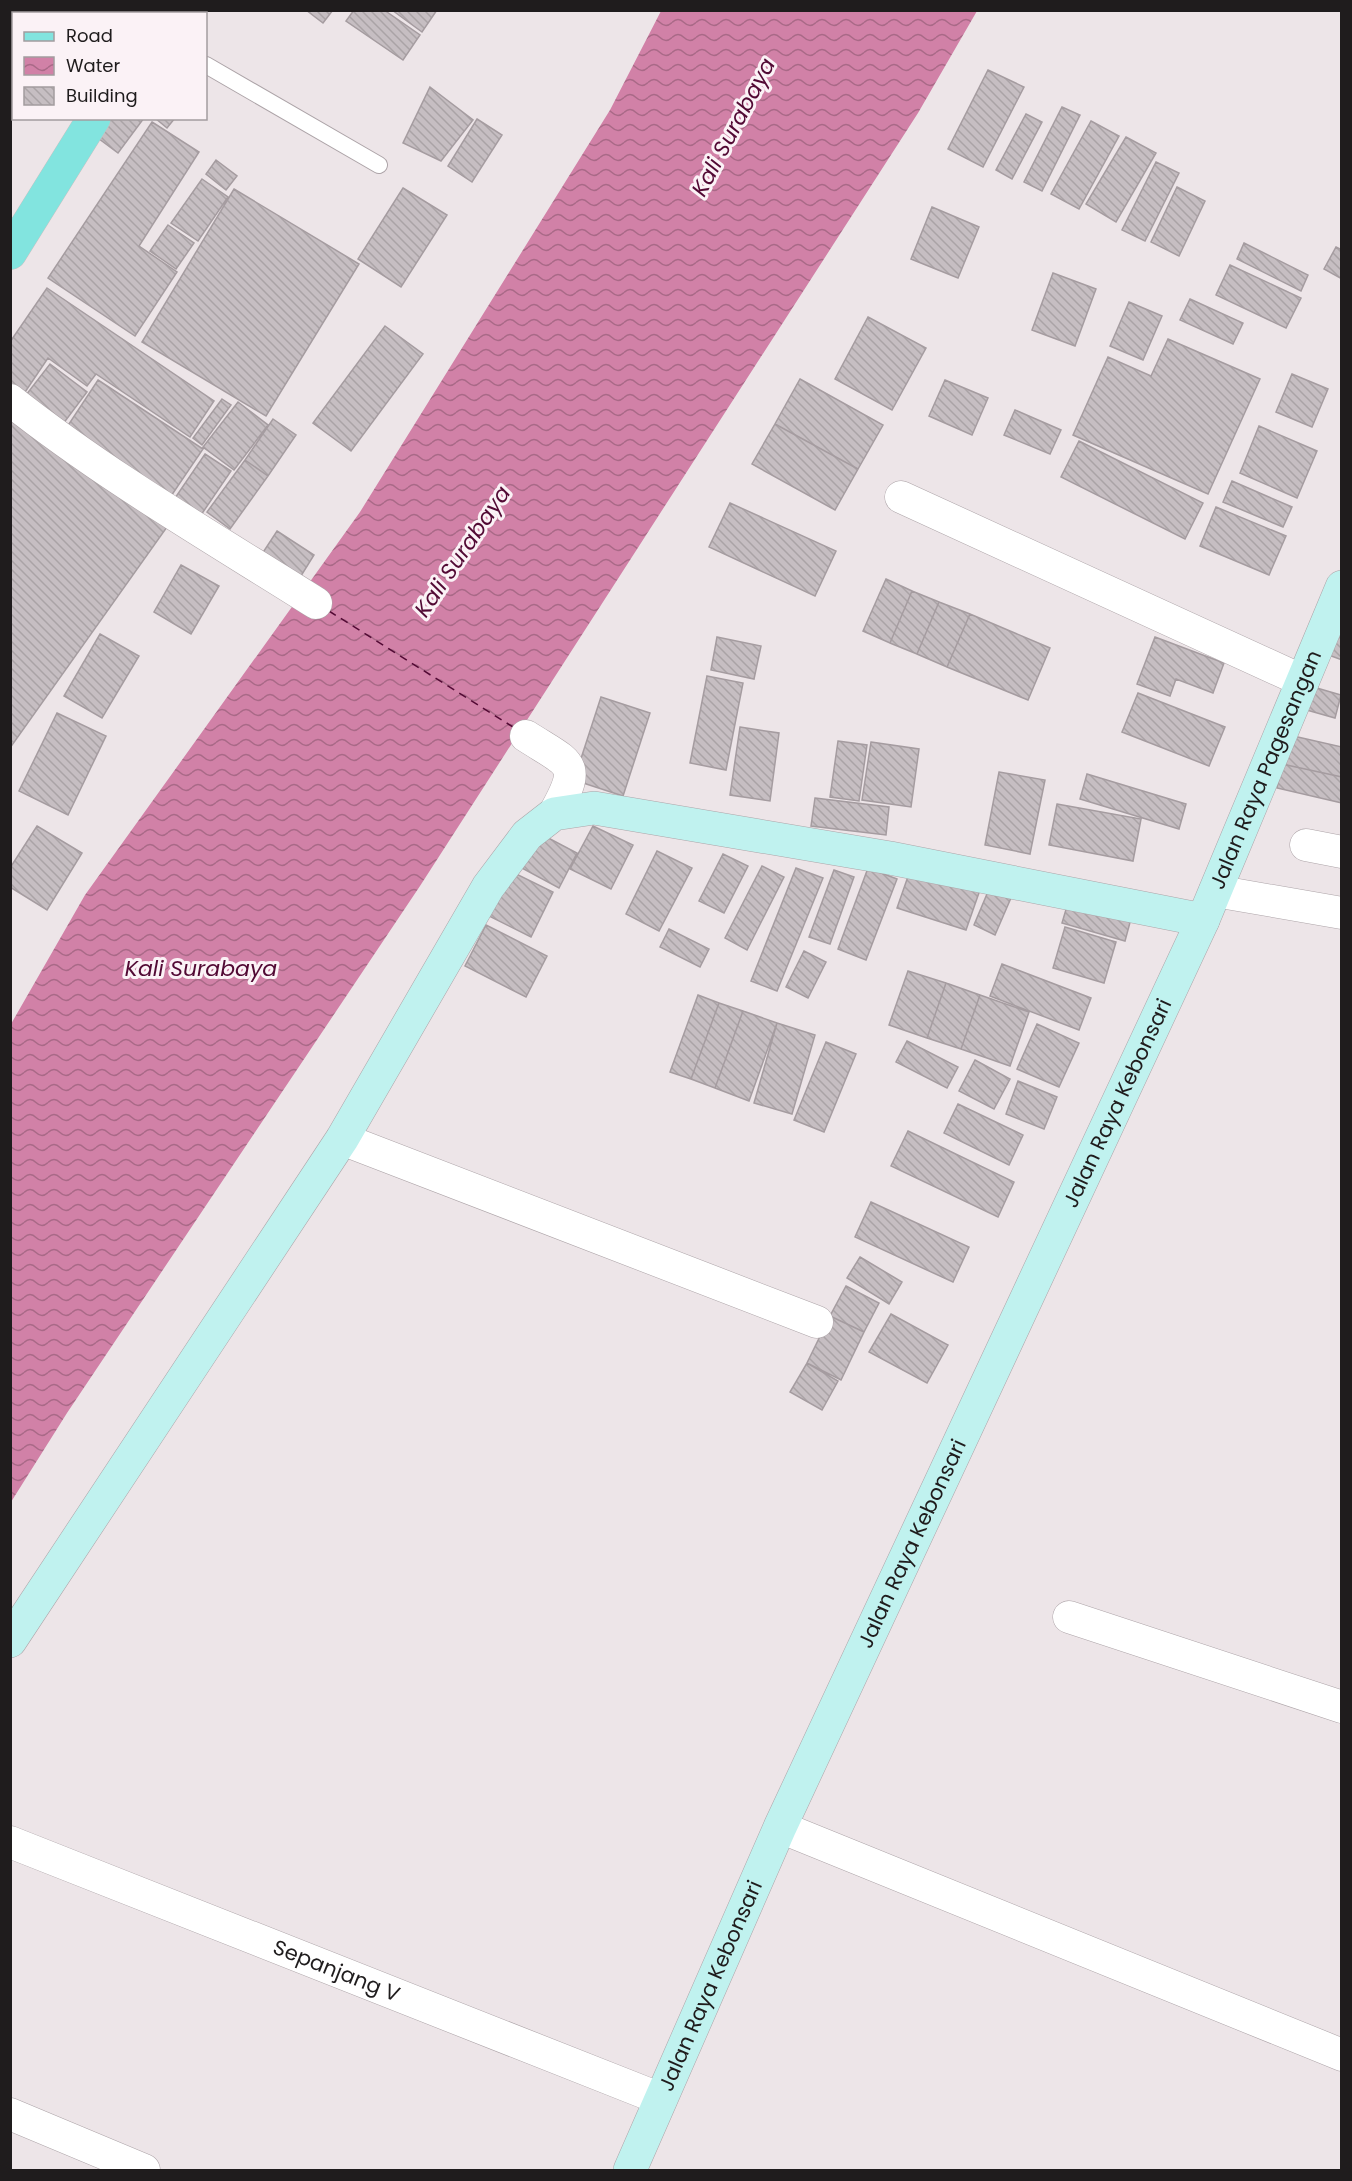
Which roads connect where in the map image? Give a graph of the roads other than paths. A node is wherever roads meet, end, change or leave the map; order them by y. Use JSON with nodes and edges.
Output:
{"nodes":[{"id":1,"x":207,"y":66,"type":"edge"},
{"id":2,"x":93,"y":120,"type":"edge"},
{"id":3,"x":379,"y":165,"type":"dead end"},
{"id":4,"x":10,"y":253,"type":"edge"},
{"id":5,"x":10,"y":400,"type":"edge"},
{"id":6,"x":901,"y":497,"type":"dead end"},
{"id":7,"x":1341,"y":587,"type":"edge"},
{"id":8,"x":316,"y":603,"type":"dead end"},
{"id":9,"x":1303,"y":681,"type":"junction"},
{"id":10,"x":526,"y":736,"type":"dead end"},
{"id":11,"x":554,"y":814,"type":"junction"},
{"id":12,"x":1306,"y":845,"type":"dead end"},
{"id":13,"x":1341,"y":852,"type":"edge"},
{"id":14,"x":1209,"y":905,"type":"junction"},
{"id":15,"x":1341,"y":914,"type":"edge"},
{"id":16,"x":342,"y":1139,"type":"junction"},
{"id":17,"x":817,"y":1322,"type":"dead end"},
{"id":18,"x":1069,"y":1617,"type":"dead end"},
{"id":19,"x":10,"y":1641,"type":"edge"},
{"id":20,"x":1341,"y":1707,"type":"edge"},
{"id":21,"x":780,"y":1827,"type":"junction"},
{"id":22,"x":10,"y":1842,"type":"edge"},
{"id":23,"x":1341,"y":2055,"type":"edge"},
{"id":24,"x":661,"y":2099,"type":"junction"},
{"id":25,"x":10,"y":2114,"type":"edge"},
{"id":26,"x":144,"y":2170,"type":"edge"},
{"id":27,"x":630,"y":2170,"type":"edge"}],
"edges":[{"from":1,"to":3,"type":"lane"},
{"from":2,"to":4,"type":"main road"},
{"from":5,"to":8,"type":"street"},
{"from":6,"to":9,"type":"street"},
{"from":7,"to":9,"type":"main road","name":"Jalan Raya Pagesangan"},
{"from":9,"to":14,"type":"main road","name":"Jalan Raya Pagesangan"},
{"from":10,"to":11,"type":"street"},
{"from":11,"to":14,"type":"main road"},
{"from":11,"to":16,"type":"main road"},
{"from":12,"to":13,"type":"street"},
{"from":14,"to":15,"type":"street"},
{"from":14,"to":21,"type":"main road","name":"Jalan Raya Kebonsari"},
{"from":16,"to":17,"type":"street"},
{"from":16,"to":19,"type":"main road"},
{"from":18,"to":20,"type":"street"},
{"from":21,"to":23,"type":"street"},
{"from":21,"to":24,"type":"main road","name":"Jalan Raya Kebonsari"},
{"from":22,"to":24,"type":"street","name":"Sepanjang V"},
{"from":24,"to":27,"type":"main road","name":"Jalan Raya Kebonsari"},
{"from":25,"to":26,"type":"street"}]}
